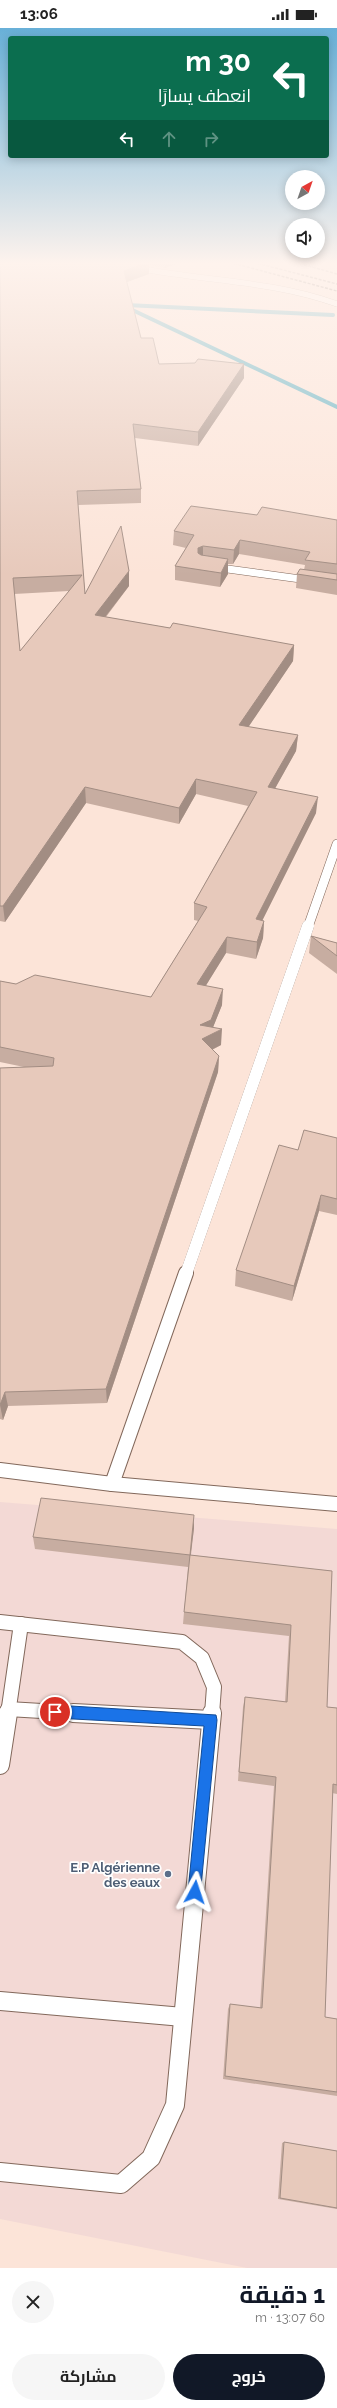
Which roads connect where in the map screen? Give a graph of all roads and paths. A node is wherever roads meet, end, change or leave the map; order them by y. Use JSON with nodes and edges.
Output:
{"nodes":[{"id":1,"x":202,"y":565,"type":"edge"},
{"id":2,"x":337,"y":584,"type":"edge"},
{"id":3,"x":337,"y":844,"type":"edge"},
{"id":4,"x":0,"y":1470,"type":"edge"},
{"id":5,"x":112,"y":1484,"type":"junction"},
{"id":6,"x":337,"y":1504,"type":"edge"},
{"id":7,"x":0,"y":1622,"type":"edge"},
{"id":8,"x":21,"y":1624,"type":"junction"},
{"id":9,"x":8,"y":1709,"type":"junction"},
{"id":10,"x":211,"y":1720,"type":"junction"},
{"id":11,"x":0,"y":1765,"type":"edge"},
{"id":12,"x":0,"y":2001,"type":"edge"},
{"id":13,"x":183,"y":2017,"type":"junction"},
{"id":14,"x":0,"y":2172,"type":"edge"}],
"edges":[{"from":1,"to":2,"type":"lane"},
{"from":3,"to":5,"type":"lane"},
{"from":4,"to":5,"type":"lane"},
{"from":5,"to":6,"type":"lane"},
{"from":7,"to":8,"type":"lane"},
{"from":8,"to":9,"type":"lane"},
{"from":8,"to":10,"type":"lane"},
{"from":9,"to":10,"type":"lane"},
{"from":9,"to":11,"type":"lane"},
{"from":10,"to":13,"type":"lane"},
{"from":12,"to":13,"type":"lane"},
{"from":13,"to":14,"type":"lane"}]}
